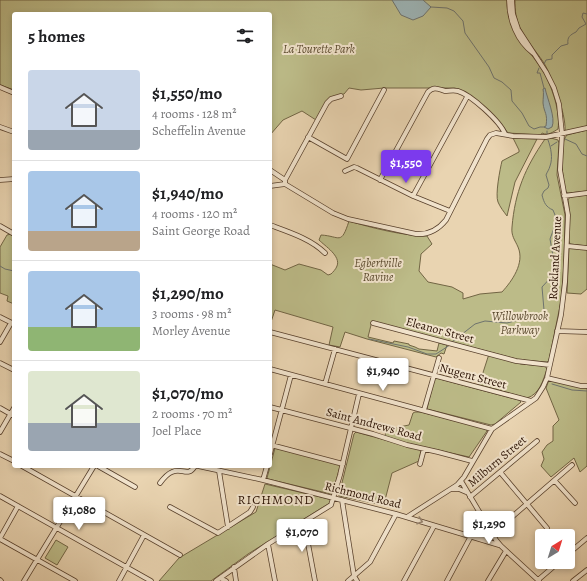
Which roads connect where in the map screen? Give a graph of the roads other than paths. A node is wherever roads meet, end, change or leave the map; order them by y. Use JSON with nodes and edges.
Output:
{"nodes":[{"id":1,"x":511,"y":0,"type":"edge"},
{"id":2,"x":0,"y":87,"type":"edge"},
{"id":3,"x":384,"y":90,"type":"dead end"},
{"id":4,"x":12,"y":92,"type":"edge"},
{"id":5,"x":341,"y":96,"type":"dead end"},
{"id":6,"x":467,"y":97,"type":"junction"},
{"id":7,"x":0,"y":127,"type":"edge"},
{"id":8,"x":587,"y":128,"type":"edge"},
{"id":9,"x":12,"y":131,"type":"edge"},
{"id":10,"x":505,"y":134,"type":"junction"},
{"id":11,"x":562,"y":134,"type":"junction"},
{"id":12,"x":308,"y":137,"type":"junction"},
{"id":13,"x":345,"y":171,"type":"dead end"},
{"id":14,"x":272,"y":172,"type":"edge"},
{"id":15,"x":12,"y":179,"type":"edge"},
{"id":16,"x":0,"y":180,"type":"edge"},
{"id":17,"x":380,"y":180,"type":"junction"},
{"id":18,"x":285,"y":182,"type":"junction"},
{"id":19,"x":272,"y":185,"type":"edge"},
{"id":20,"x":587,"y":193,"type":"edge"},
{"id":21,"x":413,"y":196,"type":"junction"},
{"id":22,"x":564,"y":196,"type":"junction"},
{"id":23,"x":450,"y":211,"type":"junction"},
{"id":24,"x":0,"y":226,"type":"edge"},
{"id":25,"x":272,"y":226,"type":"edge"},
{"id":26,"x":12,"y":233,"type":"edge"},
{"id":27,"x":567,"y":246,"type":"junction"},
{"id":28,"x":587,"y":248,"type":"edge"},
{"id":29,"x":325,"y":253,"type":"dead end"},
{"id":30,"x":0,"y":317,"type":"edge"},
{"id":31,"x":12,"y":323,"type":"edge"},
{"id":32,"x":373,"y":323,"type":"dead end"},
{"id":33,"x":12,"y":325,"type":"edge"},
{"id":34,"x":557,"y":331,"type":"junction"},
{"id":35,"x":587,"y":332,"type":"edge"},
{"id":36,"x":272,"y":333,"type":"edge"},
{"id":37,"x":0,"y":342,"type":"edge"},
{"id":38,"x":335,"y":349,"type":"junction"},
{"id":39,"x":439,"y":358,"type":"dead end"},
{"id":40,"x":0,"y":363,"type":"edge"},
{"id":41,"x":550,"y":365,"type":"junction"},
{"id":42,"x":12,"y":369,"type":"edge"},
{"id":43,"x":272,"y":370,"type":"edge"},
{"id":44,"x":291,"y":375,"type":"junction"},
{"id":45,"x":433,"y":375,"type":"junction"},
{"id":46,"x":547,"y":378,"type":"junction"},
{"id":47,"x":325,"y":384,"type":"junction"},
{"id":48,"x":587,"y":386,"type":"edge"},
{"id":49,"x":359,"y":394,"type":"junction"},
{"id":50,"x":531,"y":401,"type":"junction"},
{"id":51,"x":0,"y":408,"type":"edge"},
{"id":52,"x":272,"y":408,"type":"edge"},
{"id":53,"x":281,"y":410,"type":"junction"},
{"id":54,"x":424,"y":410,"type":"junction"},
{"id":55,"x":12,"y":415,"type":"edge"},
{"id":56,"x":351,"y":428,"type":"junction"},
{"id":57,"x":492,"y":429,"type":"junction"},
{"id":58,"x":0,"y":432,"type":"edge"},
{"id":59,"x":537,"y":441,"type":"dead end"},
{"id":60,"x":272,"y":442,"type":"edge"},
{"id":61,"x":272,"y":445,"type":"edge"},
{"id":62,"x":424,"y":449,"type":"junction"},
{"id":63,"x":0,"y":454,"type":"edge"},
{"id":64,"x":12,"y":460,"type":"edge"},
{"id":65,"x":472,"y":461,"type":"junction"},
{"id":66,"x":343,"y":464,"type":"junction"},
{"id":67,"x":420,"y":464,"type":"dead end"},
{"id":68,"x":572,"y":465,"type":"dead end"},
{"id":69,"x":26,"y":468,"type":"edge"},
{"id":70,"x":93,"y":468,"type":"edge"},
{"id":71,"x":102,"y":468,"type":"edge"},
{"id":72,"x":194,"y":468,"type":"edge"},
{"id":73,"x":205,"y":468,"type":"edge"},
{"id":74,"x":266,"y":468,"type":"edge"},
{"id":75,"x":219,"y":471,"type":"junction"},
{"id":76,"x":500,"y":472,"type":"junction"},
{"id":77,"x":263,"y":480,"type":"junction"},
{"id":78,"x":555,"y":480,"type":"junction"},
{"id":79,"x":461,"y":481,"type":"junction"},
{"id":80,"x":160,"y":483,"type":"dead end"},
{"id":81,"x":135,"y":487,"type":"dead end"},
{"id":82,"x":451,"y":489,"type":"junction"},
{"id":83,"x":469,"y":495,"type":"junction"},
{"id":84,"x":0,"y":496,"type":"edge"},
{"id":85,"x":75,"y":496,"type":"junction"},
{"id":86,"x":334,"y":498,"type":"junction"},
{"id":87,"x":342,"y":500,"type":"junction"},
{"id":88,"x":575,"y":503,"type":"dead end"},
{"id":89,"x":526,"y":504,"type":"junction"},
{"id":90,"x":18,"y":506,"type":"junction"},
{"id":91,"x":170,"y":507,"type":"dead end"},
{"id":92,"x":253,"y":507,"type":"dead end"},
{"id":93,"x":396,"y":514,"type":"junction"},
{"id":94,"x":406,"y":517,"type":"junction"},
{"id":95,"x":304,"y":522,"type":"junction"},
{"id":96,"x":434,"y":526,"type":"junction"},
{"id":97,"x":228,"y":527,"type":"junction"},
{"id":98,"x":56,"y":528,"type":"junction"},
{"id":99,"x":547,"y":528,"type":"dead end"},
{"id":100,"x":492,"y":533,"type":"junction"},
{"id":101,"x":144,"y":535,"type":"junction"},
{"id":102,"x":471,"y":536,"type":"junction"},
{"id":103,"x":478,"y":537,"type":"junction"},
{"id":104,"x":587,"y":538,"type":"edge"},
{"id":105,"x":0,"y":539,"type":"edge"},
{"id":106,"x":268,"y":544,"type":"junction"},
{"id":107,"x":499,"y":544,"type":"junction"},
{"id":108,"x":575,"y":548,"type":"edge"},
{"id":109,"x":506,"y":551,"type":"junction"},
{"id":110,"x":180,"y":555,"type":"dead end"},
{"id":111,"x":37,"y":560,"type":"junction"},
{"id":112,"x":127,"y":567,"type":"junction"},
{"id":113,"x":234,"y":567,"type":"junction"},
{"id":114,"x":551,"y":569,"type":"edge"},
{"id":115,"x":587,"y":570,"type":"edge"},
{"id":116,"x":354,"y":576,"type":"junction"},
{"id":117,"x":220,"y":578,"type":"junction"},
{"id":118,"x":538,"y":580,"type":"edge"},
{"id":119,"x":24,"y":581,"type":"edge"},
{"id":120,"x":75,"y":581,"type":"edge"},
{"id":121,"x":119,"y":581,"type":"edge"},
{"id":122,"x":151,"y":581,"type":"edge"},
{"id":123,"x":216,"y":581,"type":"edge"},
{"id":124,"x":226,"y":581,"type":"edge"},
{"id":125,"x":236,"y":581,"type":"edge"},
{"id":126,"x":275,"y":581,"type":"edge"},
{"id":127,"x":315,"y":581,"type":"edge"},
{"id":128,"x":348,"y":581,"type":"edge"},
{"id":129,"x":357,"y":581,"type":"edge"},
{"id":130,"x":404,"y":581,"type":"edge"},
{"id":131,"x":447,"y":581,"type":"edge"},
{"id":132,"x":488,"y":581,"type":"edge"},
{"id":133,"x":573,"y":581,"type":"edge"}],
"edges":[{"from":1,"to":11,"type":"street","name":"Rockland Avenue"},
{"from":2,"to":4,"type":"street"},
{"from":3,"to":12,"type":"street"},
{"from":5,"to":12,"type":"street"},
{"from":6,"to":10,"type":"street"},
{"from":6,"to":17,"type":"street"},
{"from":6,"to":21,"type":"street"},
{"from":7,"to":9,"type":"street"},
{"from":8,"to":11,"type":"street"},
{"from":10,"to":11,"type":"street"},
{"from":10,"to":23,"type":"street"},
{"from":11,"to":22,"type":"street","name":"Rockland Avenue"},
{"from":12,"to":18,"type":"street"},
{"from":13,"to":17,"type":"street"},
{"from":14,"to":18,"type":"street"},
{"from":15,"to":16,"type":"street"},
{"from":17,"to":21,"type":"street"},
{"from":18,"to":19,"type":"street"},
{"from":18,"to":23,"type":"street"},
{"from":20,"to":22,"type":"street"},
{"from":21,"to":23,"type":"street"},
{"from":22,"to":27,"type":"street","name":"Rockland Avenue"},
{"from":24,"to":26,"type":"street"},
{"from":25,"to":29,"type":"street"},
{"from":27,"to":28,"type":"street"},
{"from":27,"to":34,"type":"street","name":"Rockland Avenue"},
{"from":30,"to":31,"type":"street"},
{"from":32,"to":41,"type":"street","name":"Eleanor Street"},
{"from":33,"to":37,"type":"street"},
{"from":34,"to":35,"type":"street"},
{"from":34,"to":41,"type":"street","name":"Rockland Avenue"},
{"from":36,"to":38,"type":"street","name":"Nugent Street"},
{"from":38,"to":45,"type":"street","name":"Nugent Street"},
{"from":38,"to":47,"type":"street"},
{"from":39,"to":45,"type":"street"},
{"from":40,"to":42,"type":"street"},
{"from":41,"to":46,"type":"street","name":"Rockland Avenue"},
{"from":43,"to":44,"type":"street"},
{"from":44,"to":47,"type":"street"},
{"from":44,"to":53,"type":"street"},
{"from":45,"to":50,"type":"street","name":"Nugent Street"},
{"from":45,"to":54,"type":"street"},
{"from":46,"to":48,"type":"street"},
{"from":46,"to":50,"type":"street","name":"Rockland Avenue"},
{"from":47,"to":49,"type":"street"},
{"from":49,"to":54,"type":"street"},
{"from":49,"to":56,"type":"street"},
{"from":50,"to":57,"type":"street","name":"Rockland Avenue"},
{"from":51,"to":55,"type":"street"},
{"from":52,"to":53,"type":"street","name":"Saint Andrews Road"},
{"from":53,"to":56,"type":"street","name":"Saint Andrews Road"},
{"from":53,"to":60,"type":"street"},
{"from":54,"to":57,"type":"street"},
{"from":55,"to":58,"type":"street"},
{"from":56,"to":62,"type":"street","name":"Saint Andrews Road"},
{"from":56,"to":66,"type":"street"},
{"from":57,"to":65,"type":"street","name":"Rockland Avenue"},
{"from":59,"to":76,"type":"street","name":"Milburn Street"},
{"from":61,"to":66,"type":"street"},
{"from":62,"to":65,"type":"street","name":"Saint Andrews Road"},
{"from":62,"to":67,"type":"street"},
{"from":63,"to":64,"type":"street"},
{"from":65,"to":79,"type":"street","name":"Rockland Avenue"},
{"from":66,"to":86,"type":"street"},
{"from":68,"to":78,"type":"street"},
{"from":69,"to":85,"type":"street"},
{"from":70,"to":85,"type":"street"},
{"from":71,"to":81,"type":"street"},
{"from":72,"to":80,"type":"street"},
{"from":73,"to":75,"type":"street","name":"Richmond Road"},
{"from":74,"to":77,"type":"street"},
{"from":75,"to":77,"type":"street","name":"Richmond Road"},
{"from":75,"to":97,"type":"street"},
{"from":76,"to":83,"type":"street","name":"Milburn Street"},
{"from":76,"to":89,"type":"street"},
{"from":77,"to":86,"type":"street","name":"Richmond Road"},
{"from":78,"to":88,"type":"street"},
{"from":78,"to":89,"type":"street"},
{"from":79,"to":82,"type":"street","name":"Richmond Road"},
{"from":79,"to":83,"type":"street"},
{"from":82,"to":83,"type":"street"},
{"from":82,"to":94,"type":"street","name":"Richmond Road"},
{"from":83,"to":100,"type":"street"},
{"from":84,"to":90,"type":"street"},
{"from":85,"to":98,"type":"street"},
{"from":85,"to":101,"type":"street"},
{"from":86,"to":87,"type":"street","name":"Richmond Road"},
{"from":86,"to":95,"type":"street"},
{"from":87,"to":93,"type":"street","name":"Richmond Road"},
{"from":87,"to":116,"type":"street"},
{"from":89,"to":99,"type":"street"},
{"from":89,"to":100,"type":"street"},
{"from":90,"to":98,"type":"street"},
{"from":90,"to":105,"type":"street"},
{"from":91,"to":97,"type":"street"},
{"from":92,"to":97,"type":"street"},
{"from":93,"to":94,"type":"street","name":"Richmond Road"},
{"from":93,"to":116,"type":"street"},
{"from":94,"to":96,"type":"street","one_way":true},
{"from":95,"to":106,"type":"street"},
{"from":95,"to":127,"type":"street"},
{"from":96,"to":102,"type":"street"},
{"from":96,"to":130,"type":"street"},
{"from":98,"to":111,"type":"street"},
{"from":98,"to":112,"type":"street"},
{"from":100,"to":103,"type":"street"},
{"from":100,"to":107,"type":"street"},
{"from":101,"to":110,"type":"street"},
{"from":101,"to":112,"type":"street"},
{"from":102,"to":103,"type":"street"},
{"from":102,"to":131,"type":"street"},
{"from":103,"to":107,"type":"street"},
{"from":104,"to":108,"type":"street"},
{"from":105,"to":111,"type":"street"},
{"from":106,"to":113,"type":"street"},
{"from":106,"to":126,"type":"street"},
{"from":107,"to":109,"type":"street"},
{"from":109,"to":118,"type":"street"},
{"from":109,"to":132,"type":"street"},
{"from":111,"to":119,"type":"street"},
{"from":111,"to":120,"type":"street"},
{"from":112,"to":121,"type":"street"},
{"from":112,"to":122,"type":"street"},
{"from":113,"to":117,"type":"street"},
{"from":113,"to":125,"type":"street"},
{"from":114,"to":118,"type":"street"},
{"from":115,"to":133,"type":"street"},
{"from":116,"to":128,"type":"street"},
{"from":116,"to":129,"type":"street"},
{"from":117,"to":123,"type":"street"},
{"from":117,"to":124,"type":"street"}]}
